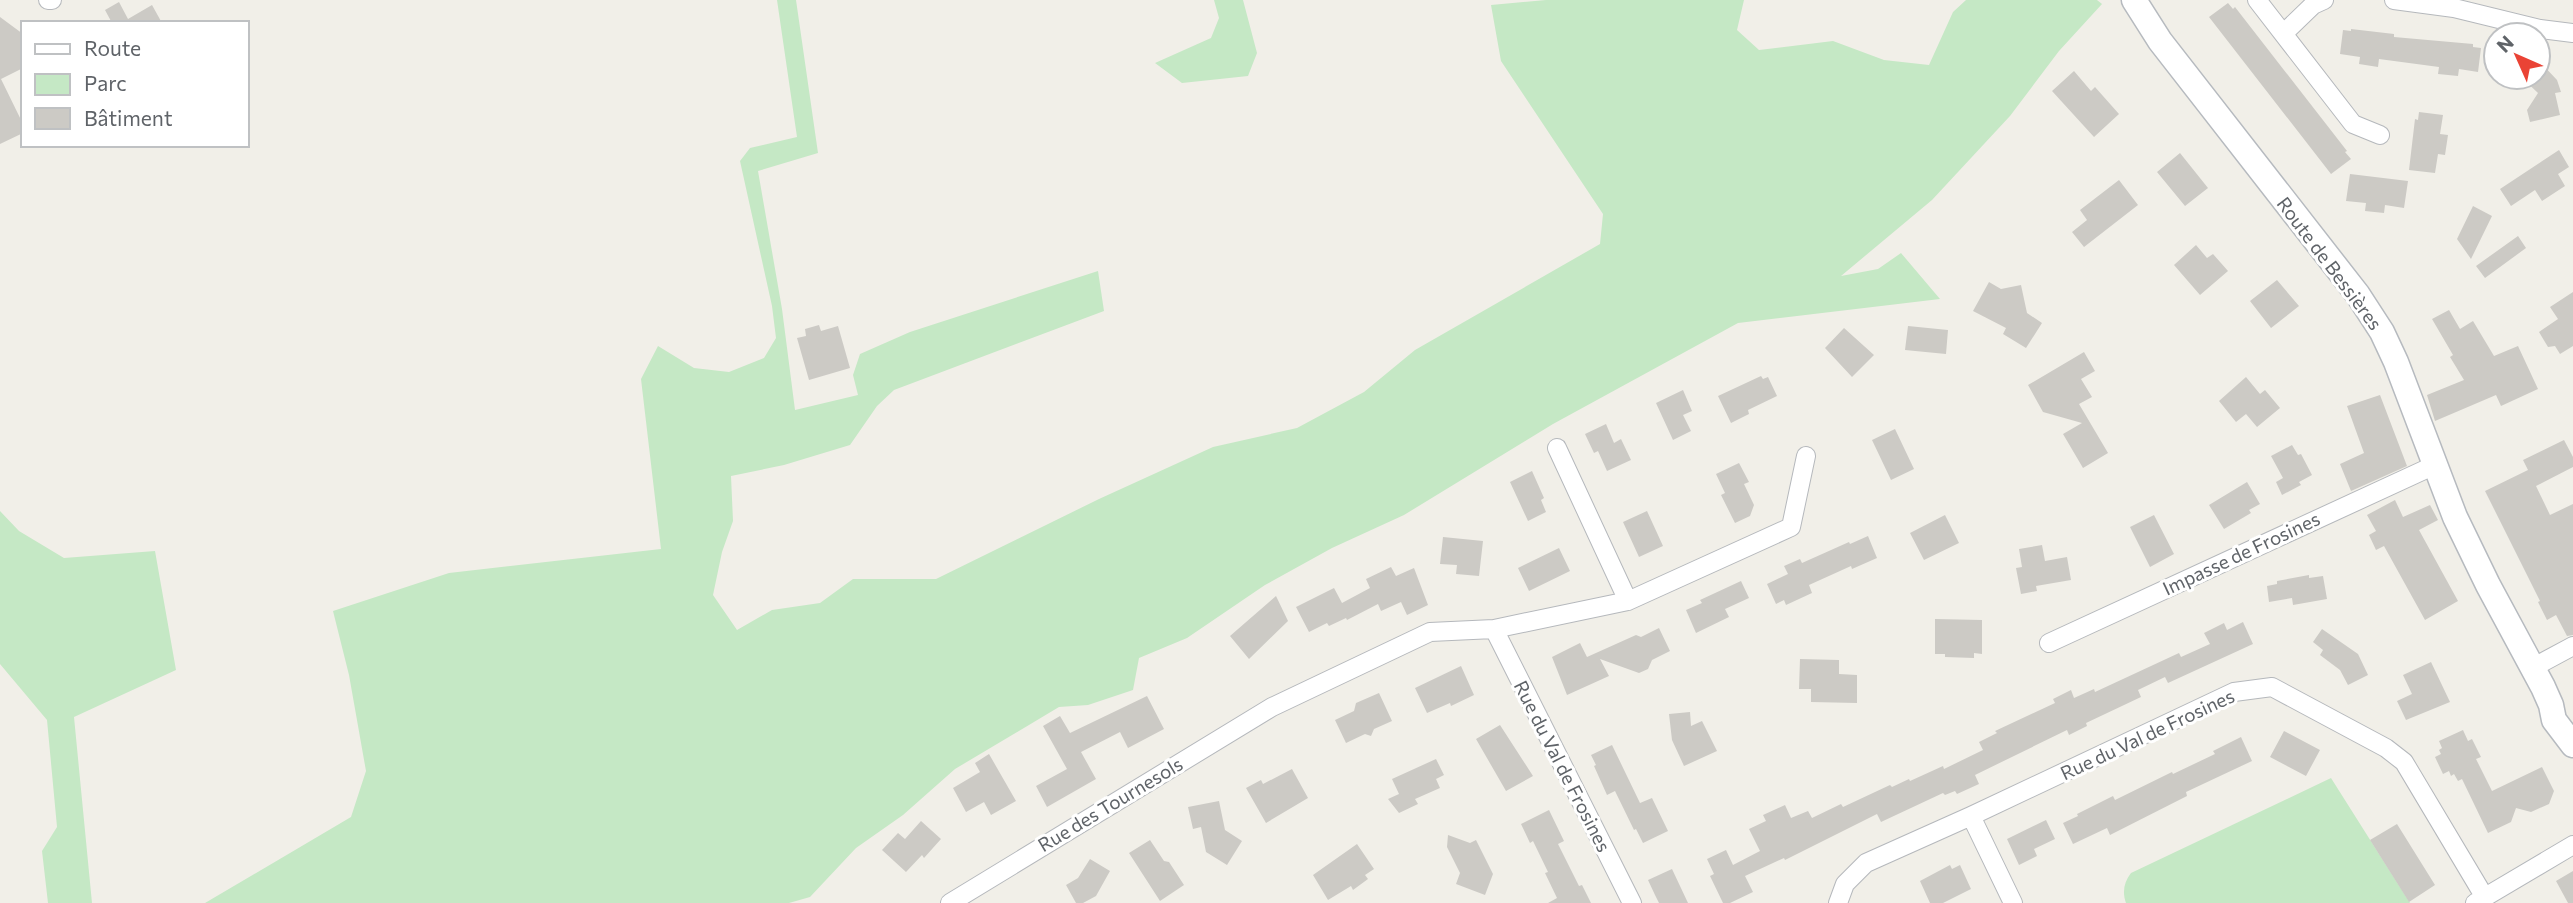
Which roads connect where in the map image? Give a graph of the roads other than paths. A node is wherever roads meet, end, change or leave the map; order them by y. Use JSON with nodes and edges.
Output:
{"nodes":[{"id":1,"x":2134,"y":0,"type":"edge"},
{"id":2,"x":2257,"y":0,"type":"edge"},
{"id":3,"x":2324,"y":0,"type":"edge"},
{"id":4,"x":2394,"y":0,"type":"edge"},
{"id":5,"x":2488,"y":8,"type":"edge"},
{"id":6,"x":2284,"y":33,"type":"junction"},
{"id":7,"x":2573,"y":33,"type":"edge"},
{"id":8,"x":2380,"y":135,"type":"dead end"},
{"id":9,"x":1557,"y":448,"type":"dead end"},
{"id":10,"x":1806,"y":456,"type":"dead end"},
{"id":11,"x":2435,"y":465,"type":"junction"},
{"id":12,"x":1628,"y":601,"type":"junction"},
{"id":13,"x":1494,"y":629,"type":"junction"},
{"id":14,"x":2049,"y":643,"type":"dead end"},
{"id":15,"x":2573,"y":646,"type":"edge"},
{"id":16,"x":2532,"y":668,"type":"junction"},
{"id":17,"x":2551,"y":705,"type":"junction"},
{"id":18,"x":2573,"y":726,"type":"edge"},
{"id":19,"x":2573,"y":745,"type":"edge"},
{"id":20,"x":1971,"y":817,"type":"junction"},
{"id":21,"x":2570,"y":844,"type":"edge"},
{"id":22,"x":2479,"y":900,"type":"edge"},
{"id":23,"x":950,"y":903,"type":"edge"},
{"id":24,"x":1632,"y":903,"type":"edge"},
{"id":25,"x":1838,"y":903,"type":"edge"},
{"id":26,"x":2013,"y":903,"type":"edge"}],
"edges":[{"from":1,"to":11,"type":"main road","name":"Route de Bessières"},
{"from":2,"to":6,"type":"street"},
{"from":3,"to":6,"type":"street"},
{"from":4,"to":5,"type":"street"},
{"from":5,"to":7,"type":"street"},
{"from":6,"to":8,"type":"street"},
{"from":9,"to":12,"type":"street"},
{"from":10,"to":12,"type":"street","name":"Rue des Tournesols"},
{"from":11,"to":14,"type":"street","name":"Impasse de Frosines"},
{"from":11,"to":16,"type":"main road","name":"Route de Bessières"},
{"from":12,"to":13,"type":"street","name":"Rue des Tournesols"},
{"from":13,"to":23,"type":"street","name":"Rue des Tournesols"},
{"from":13,"to":24,"type":"street","name":"Rue du Val de Frosines"},
{"from":15,"to":16,"type":"street"},
{"from":16,"to":17,"type":"main road","name":"Route de Bessières"},
{"from":17,"to":18,"type":"main road","name":"Route de Bessières"},
{"from":17,"to":19,"type":"main road","name":"Route de Bessières"},
{"from":20,"to":22,"type":"street","name":"Rue du Val de Frosines"},
{"from":20,"to":25,"type":"street","name":"Rue du Val de Frosines"},
{"from":20,"to":26,"type":"street"},
{"from":21,"to":22,"type":"street"}]}
